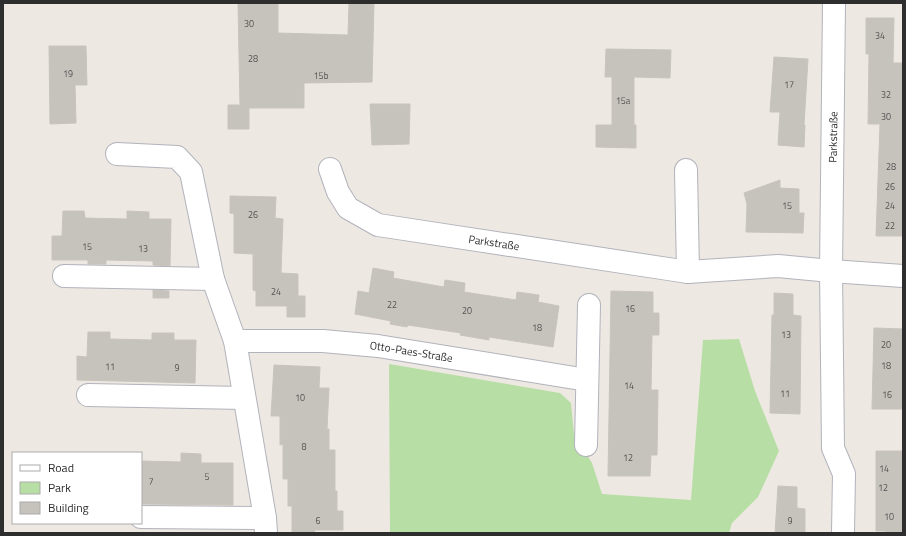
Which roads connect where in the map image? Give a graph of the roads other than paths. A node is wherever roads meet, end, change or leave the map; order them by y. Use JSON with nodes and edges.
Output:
{"nodes":[{"id":1,"x":834,"y":3,"type":"edge"},
{"id":2,"x":117,"y":154,"type":"dead end"},
{"id":3,"x":330,"y":168,"type":"dead end"},
{"id":4,"x":686,"y":170,"type":"dead end"},
{"id":5,"x":831,"y":271,"type":"junction"},
{"id":6,"x":688,"y":272,"type":"junction"},
{"id":7,"x":64,"y":276,"type":"dead end"},
{"id":8,"x":903,"y":276,"type":"edge"},
{"id":9,"x":213,"y":279,"type":"junction"},
{"id":10,"x":589,"y":305,"type":"dead end"},
{"id":11,"x":234,"y":341,"type":"junction"},
{"id":12,"x":587,"y":380,"type":"junction"},
{"id":13,"x":88,"y":395,"type":"dead end"},
{"id":14,"x":244,"y":398,"type":"junction"},
{"id":15,"x":586,"y":445,"type":"dead end"},
{"id":16,"x":142,"y":517,"type":"edge"},
{"id":17,"x":265,"y":526,"type":"edge"},
{"id":18,"x":843,"y":533,"type":"edge"}],
"edges":[{"from":1,"to":5,"type":"street","name":"Parkstraße"},
{"from":2,"to":9,"type":"street"},
{"from":3,"to":6,"type":"street","name":"Parkstraße"},
{"from":4,"to":6,"type":"street"},
{"from":5,"to":6,"type":"street","name":"Parkstraße"},
{"from":5,"to":8,"type":"street","name":"Parkstraße"},
{"from":5,"to":18,"type":"street","name":"Parkstraße"},
{"from":7,"to":9,"type":"street"},
{"from":9,"to":11,"type":"street"},
{"from":10,"to":12,"type":"street"},
{"from":11,"to":12,"type":"street","name":"Otto-Paes-Straße"},
{"from":11,"to":14,"type":"street"},
{"from":12,"to":15,"type":"street"},
{"from":13,"to":14,"type":"street"},
{"from":14,"to":17,"type":"street"},
{"from":16,"to":17,"type":"street"}]}
